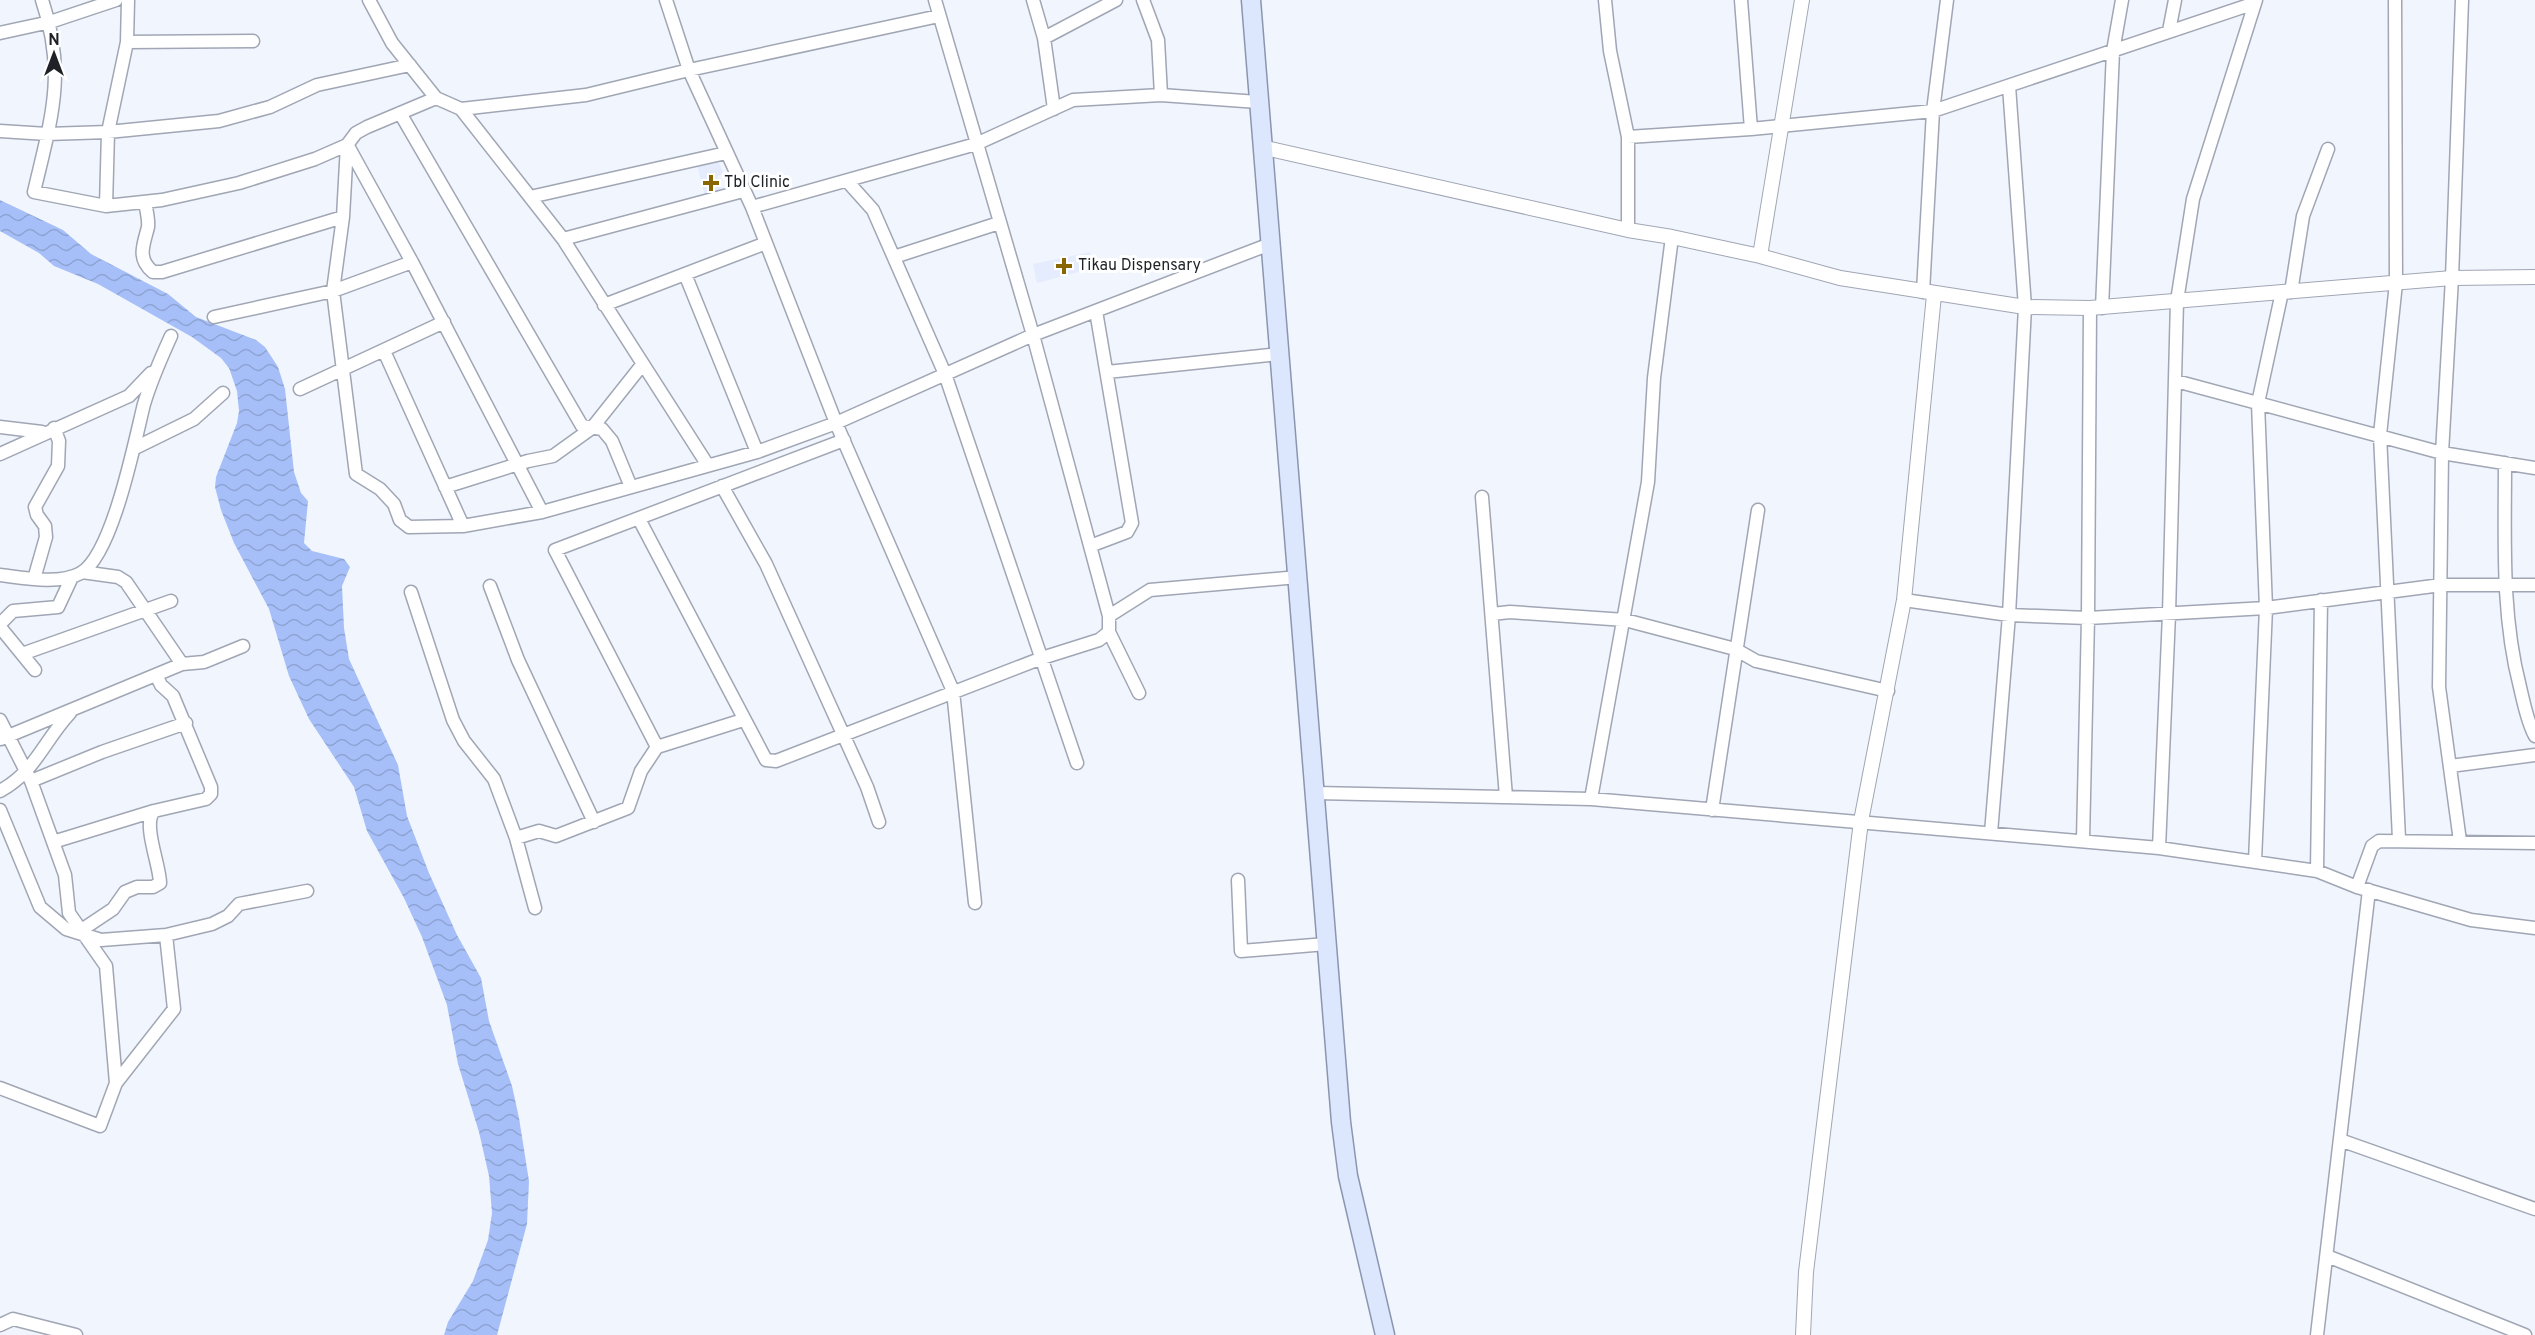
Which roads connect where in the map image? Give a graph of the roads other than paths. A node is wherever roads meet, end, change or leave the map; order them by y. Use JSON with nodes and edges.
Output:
{"nodes":[{"id":1,"x":42,"y":0,"type":"edge"},
{"id":2,"x":116,"y":0,"type":"edge"},
{"id":3,"x":128,"y":0,"type":"edge"},
{"id":4,"x":369,"y":0,"type":"edge"},
{"id":5,"x":666,"y":0,"type":"edge"},
{"id":6,"x":935,"y":0,"type":"edge"},
{"id":7,"x":1034,"y":0,"type":"edge"},
{"id":8,"x":1116,"y":0,"type":"edge"},
{"id":9,"x":1143,"y":0,"type":"edge"},
{"id":10,"x":1251,"y":0,"type":"edge"},
{"id":11,"x":1605,"y":0,"type":"edge"},
{"id":12,"x":1741,"y":0,"type":"edge"},
{"id":13,"x":1802,"y":0,"type":"edge"},
{"id":14,"x":1947,"y":0,"type":"edge"},
{"id":15,"x":2122,"y":0,"type":"edge"},
{"id":16,"x":2175,"y":0,"type":"edge"},
{"id":17,"x":2395,"y":0,"type":"edge"},
{"id":18,"x":2462,"y":0,"type":"edge"},
{"id":19,"x":2255,"y":2,"type":"edge"},
{"id":20,"x":939,"y":16,"type":"junction"},
{"id":21,"x":50,"y":22,"type":"junction"},
{"id":22,"x":2169,"y":31,"type":"junction"},
{"id":23,"x":0,"y":33,"type":"edge"},
{"id":24,"x":1044,"y":38,"type":"junction"},
{"id":25,"x":253,"y":41,"type":"dead end"},
{"id":26,"x":127,"y":42,"type":"junction"},
{"id":27,"x":2113,"y":51,"type":"junction"},
{"id":28,"x":410,"y":65,"type":"junction"},
{"id":29,"x":689,"y":70,"type":"junction"},
{"id":30,"x":2009,"y":87,"type":"junction"},
{"id":31,"x":1161,"y":95,"type":"junction"},
{"id":32,"x":436,"y":98,"type":"junction"},
{"id":33,"x":1258,"y":102,"type":"junction"},
{"id":34,"x":461,"y":109,"type":"junction"},
{"id":35,"x":1054,"y":109,"type":"junction"},
{"id":36,"x":1934,"y":111,"type":"junction"},
{"id":37,"x":400,"y":113,"type":"junction"},
{"id":38,"x":1782,"y":126,"type":"junction"},
{"id":39,"x":1751,"y":129,"type":"junction"},
{"id":40,"x":0,"y":131,"type":"edge"},
{"id":41,"x":108,"y":132,"type":"junction"},
{"id":42,"x":47,"y":134,"type":"junction"},
{"id":43,"x":1628,"y":137,"type":"junction"},
{"id":44,"x":976,"y":144,"type":"junction"},
{"id":45,"x":347,"y":145,"type":"junction"},
{"id":46,"x":1261,"y":147,"type":"junction"},
{"id":47,"x":2328,"y":149,"type":"dead end"},
{"id":48,"x":726,"y":153,"type":"junction"},
{"id":49,"x":847,"y":182,"type":"junction"},
{"id":50,"x":743,"y":191,"type":"junction"},
{"id":51,"x":530,"y":197,"type":"junction"},
{"id":52,"x":145,"y":202,"type":"junction"},
{"id":53,"x":106,"y":206,"type":"junction"},
{"id":54,"x":752,"y":207,"type":"junction"},
{"id":55,"x":343,"y":217,"type":"junction"},
{"id":56,"x":999,"y":223,"type":"junction"},
{"id":57,"x":1628,"y":230,"type":"junction"},
{"id":58,"x":1672,"y":237,"type":"junction"},
{"id":59,"x":563,"y":239,"type":"junction"},
{"id":60,"x":766,"y":243,"type":"junction"},
{"id":61,"x":1270,"y":244,"type":"junction"},
{"id":62,"x":1760,"y":256,"type":"junction"},
{"id":63,"x":894,"y":257,"type":"junction"},
{"id":64,"x":412,"y":262,"type":"junction"},
{"id":65,"x":685,"y":273,"type":"junction"},
{"id":66,"x":2535,"y":277,"type":"edge"},
{"id":67,"x":2452,"y":278,"type":"junction"},
{"id":68,"x":2396,"y":283,"type":"junction"},
{"id":69,"x":333,"y":291,"type":"junction"},
{"id":70,"x":2287,"y":292,"type":"junction"},
{"id":71,"x":1928,"y":294,"type":"junction"},
{"id":72,"x":2177,"y":301,"type":"junction"},
{"id":73,"x":604,"y":304,"type":"junction"},
{"id":74,"x":2025,"y":307,"type":"junction"},
{"id":75,"x":2096,"y":308,"type":"junction"},
{"id":76,"x":1096,"y":311,"type":"junction"},
{"id":77,"x":214,"y":317,"type":"dead end"},
{"id":78,"x":444,"y":322,"type":"junction"},
{"id":79,"x":1033,"y":335,"type":"junction"},
{"id":80,"x":171,"y":336,"type":"dead end"},
{"id":81,"x":384,"y":351,"type":"junction"},
{"id":82,"x":1279,"y":354,"type":"junction"},
{"id":83,"x":159,"y":363,"type":"junction"},
{"id":84,"x":642,"y":365,"type":"junction"},
{"id":85,"x":344,"y":370,"type":"junction"},
{"id":86,"x":1107,"y":372,"type":"junction"},
{"id":87,"x":945,"y":374,"type":"junction"},
{"id":88,"x":2176,"y":381,"type":"junction"},
{"id":89,"x":300,"y":389,"type":"dead end"},
{"id":90,"x":223,"y":393,"type":"dead end"},
{"id":91,"x":2258,"y":403,"type":"junction"},
{"id":92,"x":836,"y":423,"type":"junction"},
{"id":93,"x":0,"y":427,"type":"edge"},
{"id":94,"x":592,"y":428,"type":"junction"},
{"id":95,"x":49,"y":430,"type":"junction"},
{"id":96,"x":2380,"y":435,"type":"junction"},
{"id":97,"x":844,"y":440,"type":"junction"},
{"id":98,"x":135,"y":448,"type":"junction"},
{"id":99,"x":757,"y":452,"type":"junction"},
{"id":100,"x":2442,"y":453,"type":"junction"},
{"id":101,"x":0,"y":454,"type":"edge"},
{"id":102,"x":2505,"y":463,"type":"junction"},
{"id":103,"x":518,"y":465,"type":"junction"},
{"id":104,"x":707,"y":465,"type":"junction"},
{"id":105,"x":2535,"y":468,"type":"edge"},
{"id":106,"x":722,"y":486,"type":"junction"},
{"id":107,"x":446,"y":487,"type":"junction"},
{"id":108,"x":631,"y":487,"type":"junction"},
{"id":109,"x":1482,"y":497,"type":"dead end"},
{"id":110,"x":1758,"y":510,"type":"dead end"},
{"id":111,"x":542,"y":512,"type":"junction"},
{"id":112,"x":639,"y":519,"type":"junction"},
{"id":113,"x":463,"y":526,"type":"junction"},
{"id":114,"x":1090,"y":546,"type":"junction"},
{"id":115,"x":0,"y":575,"type":"edge"},
{"id":116,"x":77,"y":575,"type":"junction"},
{"id":117,"x":1298,"y":577,"type":"junction"},
{"id":118,"x":34,"y":579,"type":"junction"},
{"id":119,"x":2505,"y":584,"type":"junction"},
{"id":120,"x":2440,"y":585,"type":"junction"},
{"id":121,"x":2535,"y":585,"type":"edge"},
{"id":122,"x":490,"y":586,"type":"dead end"},
{"id":123,"x":2387,"y":590,"type":"junction"},
{"id":124,"x":411,"y":592,"type":"dead end"},
{"id":125,"x":1904,"y":600,"type":"junction"},
{"id":126,"x":2321,"y":600,"type":"junction"},
{"id":127,"x":171,"y":601,"type":"dead end"},
{"id":128,"x":2266,"y":608,"type":"junction"},
{"id":129,"x":144,"y":610,"type":"junction"},
{"id":130,"x":1492,"y":614,"type":"junction"},
{"id":131,"x":2169,"y":614,"type":"junction"},
{"id":132,"x":2009,"y":615,"type":"junction"},
{"id":133,"x":1109,"y":616,"type":"junction"},
{"id":134,"x":2088,"y":618,"type":"junction"},
{"id":135,"x":1625,"y":620,"type":"junction"},
{"id":136,"x":0,"y":625,"type":"edge"},
{"id":137,"x":1109,"y":632,"type":"junction"},
{"id":138,"x":243,"y":646,"type":"dead end"},
{"id":139,"x":1734,"y":650,"type":"junction"},
{"id":140,"x":22,"y":654,"type":"junction"},
{"id":141,"x":1042,"y":658,"type":"junction"},
{"id":142,"x":182,"y":664,"type":"junction"},
{"id":143,"x":35,"y":670,"type":"dead end"},
{"id":144,"x":156,"y":675,"type":"junction"},
{"id":145,"x":953,"y":691,"type":"junction"},
{"id":146,"x":1888,"y":691,"type":"junction"},
{"id":147,"x":1139,"y":693,"type":"dead end"},
{"id":148,"x":73,"y":710,"type":"junction"},
{"id":149,"x":0,"y":720,"type":"edge"},
{"id":150,"x":743,"y":720,"type":"junction"},
{"id":151,"x":186,"y":723,"type":"junction"},
{"id":152,"x":843,"y":734,"type":"junction"},
{"id":153,"x":2535,"y":736,"type":"edge"},
{"id":154,"x":4,"y":738,"type":"edge"},
{"id":155,"x":657,"y":747,"type":"junction"},
{"id":156,"x":2535,"y":755,"type":"edge"},
{"id":157,"x":1077,"y":763,"type":"dead end"},
{"id":158,"x":2450,"y":766,"type":"junction"},
{"id":159,"x":29,"y":776,"type":"junction"},
{"id":160,"x":0,"y":791,"type":"edge"},
{"id":161,"x":1316,"y":793,"type":"junction"},
{"id":162,"x":1506,"y":797,"type":"junction"},
{"id":163,"x":1591,"y":799,"type":"junction"},
{"id":164,"x":0,"y":810,"type":"edge"},
{"id":165,"x":1712,"y":810,"type":"junction"},
{"id":166,"x":154,"y":811,"type":"junction"},
{"id":167,"x":1861,"y":821,"type":"junction"},
{"id":168,"x":594,"y":822,"type":"junction"},
{"id":169,"x":879,"y":822,"type":"dead end"},
{"id":170,"x":1991,"y":834,"type":"junction"},
{"id":171,"x":516,"y":838,"type":"junction"},
{"id":172,"x":2399,"y":839,"type":"junction"},
{"id":173,"x":2083,"y":840,"type":"junction"},
{"id":174,"x":2460,"y":841,"type":"junction"},
{"id":175,"x":53,"y":842,"type":"junction"},
{"id":176,"x":2535,"y":843,"type":"edge"},
{"id":177,"x":2159,"y":848,"type":"junction"},
{"id":178,"x":2256,"y":861,"type":"junction"},
{"id":179,"x":2317,"y":871,"type":"junction"},
{"id":180,"x":1238,"y":879,"type":"dead end"},
{"id":181,"x":2363,"y":889,"type":"junction"},
{"id":182,"x":307,"y":891,"type":"dead end"},
{"id":183,"x":975,"y":903,"type":"dead end"},
{"id":184,"x":536,"y":908,"type":"dead end"},
{"id":185,"x":2535,"y":928,"type":"edge"},
{"id":186,"x":81,"y":932,"type":"junction"},
{"id":187,"x":166,"y":934,"type":"junction"},
{"id":188,"x":1326,"y":945,"type":"junction"},
{"id":189,"x":116,"y":1083,"type":"junction"},
{"id":190,"x":0,"y":1088,"type":"edge"},
{"id":191,"x":2340,"y":1140,"type":"junction"},
{"id":192,"x":2535,"y":1209,"type":"edge"},
{"id":193,"x":2326,"y":1256,"type":"junction"},
{"id":194,"x":0,"y":1325,"type":"edge"},
{"id":195,"x":76,"y":1335,"type":"edge"},
{"id":196,"x":1385,"y":1335,"type":"edge"},
{"id":197,"x":1803,"y":1335,"type":"edge"},
{"id":198,"x":2317,"y":1335,"type":"edge"},
{"id":199,"x":2525,"y":1335,"type":"edge"}],
"edges":[{"from":1,"to":21,"type":"street"},
{"from":2,"to":21,"type":"street"},
{"from":3,"to":26,"type":"street"},
{"from":4,"to":28,"type":"street"},
{"from":5,"to":29,"type":"street"},
{"from":6,"to":20,"type":"street"},
{"from":7,"to":24,"type":"street"},
{"from":8,"to":24,"type":"street"},
{"from":9,"to":31,"type":"street"},
{"from":10,"to":33,"type":"main road"},
{"from":11,"to":43,"type":"street"},
{"from":12,"to":39,"type":"street"},
{"from":13,"to":38,"type":"street"},
{"from":14,"to":36,"type":"street"},
{"from":15,"to":27,"type":"street"},
{"from":16,"to":22,"type":"street"},
{"from":17,"to":68,"type":"street"},
{"from":18,"to":67,"type":"street"},
{"from":19,"to":22,"type":"street"},
{"from":19,"to":72,"type":"street"},
{"from":20,"to":29,"type":"street"},
{"from":20,"to":44,"type":"street"},
{"from":21,"to":23,"type":"street"},
{"from":21,"to":42,"type":"street"},
{"from":22,"to":27,"type":"street"},
{"from":24,"to":35,"type":"street"},
{"from":25,"to":26,"type":"street"},
{"from":26,"to":41,"type":"street"},
{"from":27,"to":30,"type":"street"},
{"from":27,"to":75,"type":"street"},
{"from":28,"to":32,"type":"street"},
{"from":28,"to":41,"type":"street"},
{"from":29,"to":34,"type":"street"},
{"from":29,"to":48,"type":"street"},
{"from":30,"to":36,"type":"street"},
{"from":30,"to":74,"type":"street"},
{"from":31,"to":33,"type":"street"},
{"from":31,"to":35,"type":"street"},
{"from":32,"to":34,"type":"street"},
{"from":32,"to":37,"type":"street"},
{"from":33,"to":46,"type":"main road"},
{"from":34,"to":51,"type":"street"},
{"from":35,"to":44,"type":"street"},
{"from":36,"to":38,"type":"street"},
{"from":36,"to":71,"type":"street"},
{"from":37,"to":45,"type":"street"},
{"from":37,"to":94,"type":"street"},
{"from":38,"to":39,"type":"street"},
{"from":38,"to":62,"type":"street"},
{"from":39,"to":43,"type":"street"},
{"from":40,"to":42,"type":"street"},
{"from":41,"to":42,"type":"street"},
{"from":41,"to":53,"type":"street"},
{"from":42,"to":53,"type":"street"},
{"from":43,"to":57,"type":"street"},
{"from":44,"to":49,"type":"street"},
{"from":44,"to":56,"type":"street"},
{"from":45,"to":52,"type":"street"},
{"from":45,"to":55,"type":"street"},
{"from":45,"to":64,"type":"street"},
{"from":46,"to":57,"type":"street"},
{"from":46,"to":61,"type":"main road"},
{"from":47,"to":70,"type":"street"},
{"from":48,"to":50,"type":"street"},
{"from":48,"to":51,"type":"street"},
{"from":49,"to":54,"type":"street"},
{"from":49,"to":63,"type":"street"},
{"from":50,"to":54,"type":"street"},
{"from":50,"to":59,"type":"street"},
{"from":51,"to":59,"type":"street"},
{"from":52,"to":53,"type":"street"},
{"from":52,"to":55,"type":"street"},
{"from":54,"to":60,"type":"street"},
{"from":55,"to":69,"type":"street"},
{"from":56,"to":63,"type":"street"},
{"from":56,"to":79,"type":"street"},
{"from":57,"to":58,"type":"street"},
{"from":58,"to":62,"type":"street"},
{"from":58,"to":135,"type":"street"},
{"from":59,"to":73,"type":"street"},
{"from":60,"to":65,"type":"street"},
{"from":60,"to":92,"type":"street"},
{"from":61,"to":76,"type":"street"},
{"from":61,"to":82,"type":"main road"},
{"from":62,"to":71,"type":"street"},
{"from":63,"to":87,"type":"street"},
{"from":64,"to":69,"type":"street"},
{"from":64,"to":78,"type":"street"},
{"from":65,"to":73,"type":"street"},
{"from":65,"to":99,"type":"street"},
{"from":66,"to":67,"type":"street"},
{"from":67,"to":68,"type":"street"},
{"from":67,"to":100,"type":"street"},
{"from":68,"to":70,"type":"street"},
{"from":68,"to":96,"type":"street"},
{"from":69,"to":77,"type":"street"},
{"from":69,"to":85,"type":"street"},
{"from":70,"to":72,"type":"street"},
{"from":70,"to":91,"type":"street"},
{"from":71,"to":74,"type":"street"},
{"from":71,"to":125,"type":"street"},
{"from":72,"to":75,"type":"street"},
{"from":72,"to":88,"type":"street"},
{"from":73,"to":84,"type":"street"},
{"from":74,"to":75,"type":"street"},
{"from":74,"to":132,"type":"street"},
{"from":75,"to":134,"type":"street"},
{"from":76,"to":79,"type":"street"},
{"from":76,"to":86,"type":"street"},
{"from":78,"to":81,"type":"street"},
{"from":78,"to":103,"type":"street"},
{"from":79,"to":87,"type":"street"},
{"from":79,"to":114,"type":"street"},
{"from":80,"to":83,"type":"street"},
{"from":81,"to":85,"type":"street"},
{"from":81,"to":107,"type":"street"},
{"from":82,"to":86,"type":"street"},
{"from":82,"to":117,"type":"main road"},
{"from":83,"to":95,"type":"street"},
{"from":83,"to":98,"type":"street"},
{"from":84,"to":94,"type":"street"},
{"from":84,"to":104,"type":"street"},
{"from":85,"to":89,"type":"street"},
{"from":85,"to":113,"type":"street"},
{"from":86,"to":114,"type":"street"},
{"from":87,"to":92,"type":"street"},
{"from":87,"to":141,"type":"street"},
{"from":88,"to":91,"type":"street"},
{"from":88,"to":131,"type":"street"},
{"from":90,"to":98,"type":"street"},
{"from":91,"to":96,"type":"street"},
{"from":91,"to":128,"type":"street"},
{"from":92,"to":97,"type":"street"},
{"from":92,"to":99,"type":"street"},
{"from":93,"to":95,"type":"street"},
{"from":94,"to":103,"type":"street"},
{"from":94,"to":108,"type":"street"},
{"from":95,"to":101,"type":"street"},
{"from":95,"to":118,"type":"street"},
{"from":96,"to":100,"type":"street"},
{"from":96,"to":123,"type":"street"},
{"from":97,"to":106,"type":"street"},
{"from":97,"to":145,"type":"street"},
{"from":98,"to":116,"type":"street"},
{"from":99,"to":104,"type":"street"},
{"from":100,"to":102,"type":"street"},
{"from":100,"to":120,"type":"street"},
{"from":102,"to":105,"type":"street"},
{"from":102,"to":119,"type":"street"},
{"from":103,"to":107,"type":"street"},
{"from":103,"to":111,"type":"street"},
{"from":104,"to":108,"type":"street"},
{"from":106,"to":112,"type":"street"},
{"from":106,"to":152,"type":"street"},
{"from":107,"to":113,"type":"street"},
{"from":108,"to":111,"type":"street"},
{"from":109,"to":130,"type":"street"},
{"from":110,"to":139,"type":"street"},
{"from":111,"to":113,"type":"street"},
{"from":112,"to":150,"type":"street"},
{"from":112,"to":155,"type":"street"},
{"from":114,"to":133,"type":"street"},
{"from":115,"to":118,"type":"street"},
{"from":116,"to":118,"type":"street"},
{"from":116,"to":129,"type":"street"},
{"from":116,"to":136,"type":"street"},
{"from":117,"to":133,"type":"street"},
{"from":117,"to":161,"type":"main road"},
{"from":119,"to":120,"type":"street"},
{"from":119,"to":121,"type":"street"},
{"from":119,"to":153,"type":"street"},
{"from":120,"to":123,"type":"street"},
{"from":120,"to":158,"type":"street"},
{"from":122,"to":168,"type":"street"},
{"from":123,"to":126,"type":"street"},
{"from":123,"to":172,"type":"street"},
{"from":124,"to":171,"type":"street"},
{"from":125,"to":132,"type":"street"},
{"from":125,"to":146,"type":"street"},
{"from":126,"to":128,"type":"street"},
{"from":126,"to":179,"type":"street"},
{"from":127,"to":129,"type":"street"},
{"from":128,"to":131,"type":"street"},
{"from":128,"to":178,"type":"street"},
{"from":129,"to":140,"type":"street"},
{"from":129,"to":142,"type":"street"},
{"from":130,"to":135,"type":"street"},
{"from":130,"to":162,"type":"street"},
{"from":131,"to":134,"type":"street"},
{"from":131,"to":177,"type":"street"},
{"from":132,"to":134,"type":"street"},
{"from":132,"to":170,"type":"street"},
{"from":133,"to":137,"type":"street"},
{"from":134,"to":173,"type":"street"},
{"from":135,"to":139,"type":"street"},
{"from":135,"to":163,"type":"street"},
{"from":136,"to":140,"type":"street"},
{"from":137,"to":141,"type":"street"},
{"from":137,"to":147,"type":"street"},
{"from":138,"to":142,"type":"street"},
{"from":139,"to":146,"type":"street"},
{"from":139,"to":165,"type":"street"},
{"from":140,"to":143,"type":"street"},
{"from":141,"to":145,"type":"street"},
{"from":141,"to":157,"type":"street"},
{"from":142,"to":144,"type":"street"},
{"from":144,"to":148,"type":"street"},
{"from":144,"to":151,"type":"street"},
{"from":145,"to":152,"type":"street"},
{"from":145,"to":183,"type":"street"},
{"from":146,"to":167,"type":"street"},
{"from":148,"to":154,"type":"street"},
{"from":148,"to":159,"type":"street"},
{"from":149,"to":154,"type":"street"},
{"from":150,"to":152,"type":"street"},
{"from":150,"to":155,"type":"street"},
{"from":151,"to":159,"type":"street"},
{"from":151,"to":166,"type":"street"},
{"from":152,"to":169,"type":"street"},
{"from":154,"to":159,"type":"street"},
{"from":155,"to":168,"type":"street"},
{"from":156,"to":158,"type":"street"},
{"from":158,"to":174,"type":"street"},
{"from":159,"to":160,"type":"street"},
{"from":159,"to":175,"type":"street"},
{"from":161,"to":162,"type":"street"},
{"from":161,"to":188,"type":"main road"},
{"from":162,"to":163,"type":"street"},
{"from":163,"to":165,"type":"street"},
{"from":164,"to":186,"type":"street"},
{"from":165,"to":167,"type":"street"},
{"from":166,"to":175,"type":"street"},
{"from":166,"to":186,"type":"street"},
{"from":167,"to":170,"type":"street"},
{"from":167,"to":197,"type":"street"},
{"from":168,"to":171,"type":"street"},
{"from":170,"to":173,"type":"street"},
{"from":171,"to":184,"type":"street"},
{"from":172,"to":174,"type":"street"},
{"from":172,"to":181,"type":"street"},
{"from":173,"to":177,"type":"street"},
{"from":174,"to":176,"type":"street"},
{"from":175,"to":186,"type":"street"},
{"from":177,"to":178,"type":"street"},
{"from":178,"to":179,"type":"street"},
{"from":179,"to":181,"type":"street"},
{"from":180,"to":188,"type":"street"},
{"from":181,"to":185,"type":"street"},
{"from":181,"to":191,"type":"street"},
{"from":182,"to":187,"type":"street"},
{"from":186,"to":187,"type":"street"},
{"from":186,"to":189,"type":"street"},
{"from":187,"to":189,"type":"street"},
{"from":188,"to":196,"type":"main road"},
{"from":189,"to":190,"type":"street"},
{"from":191,"to":192,"type":"street"},
{"from":191,"to":193,"type":"street"},
{"from":193,"to":198,"type":"street"},
{"from":193,"to":199,"type":"street"},
{"from":194,"to":195,"type":"street"}]}
